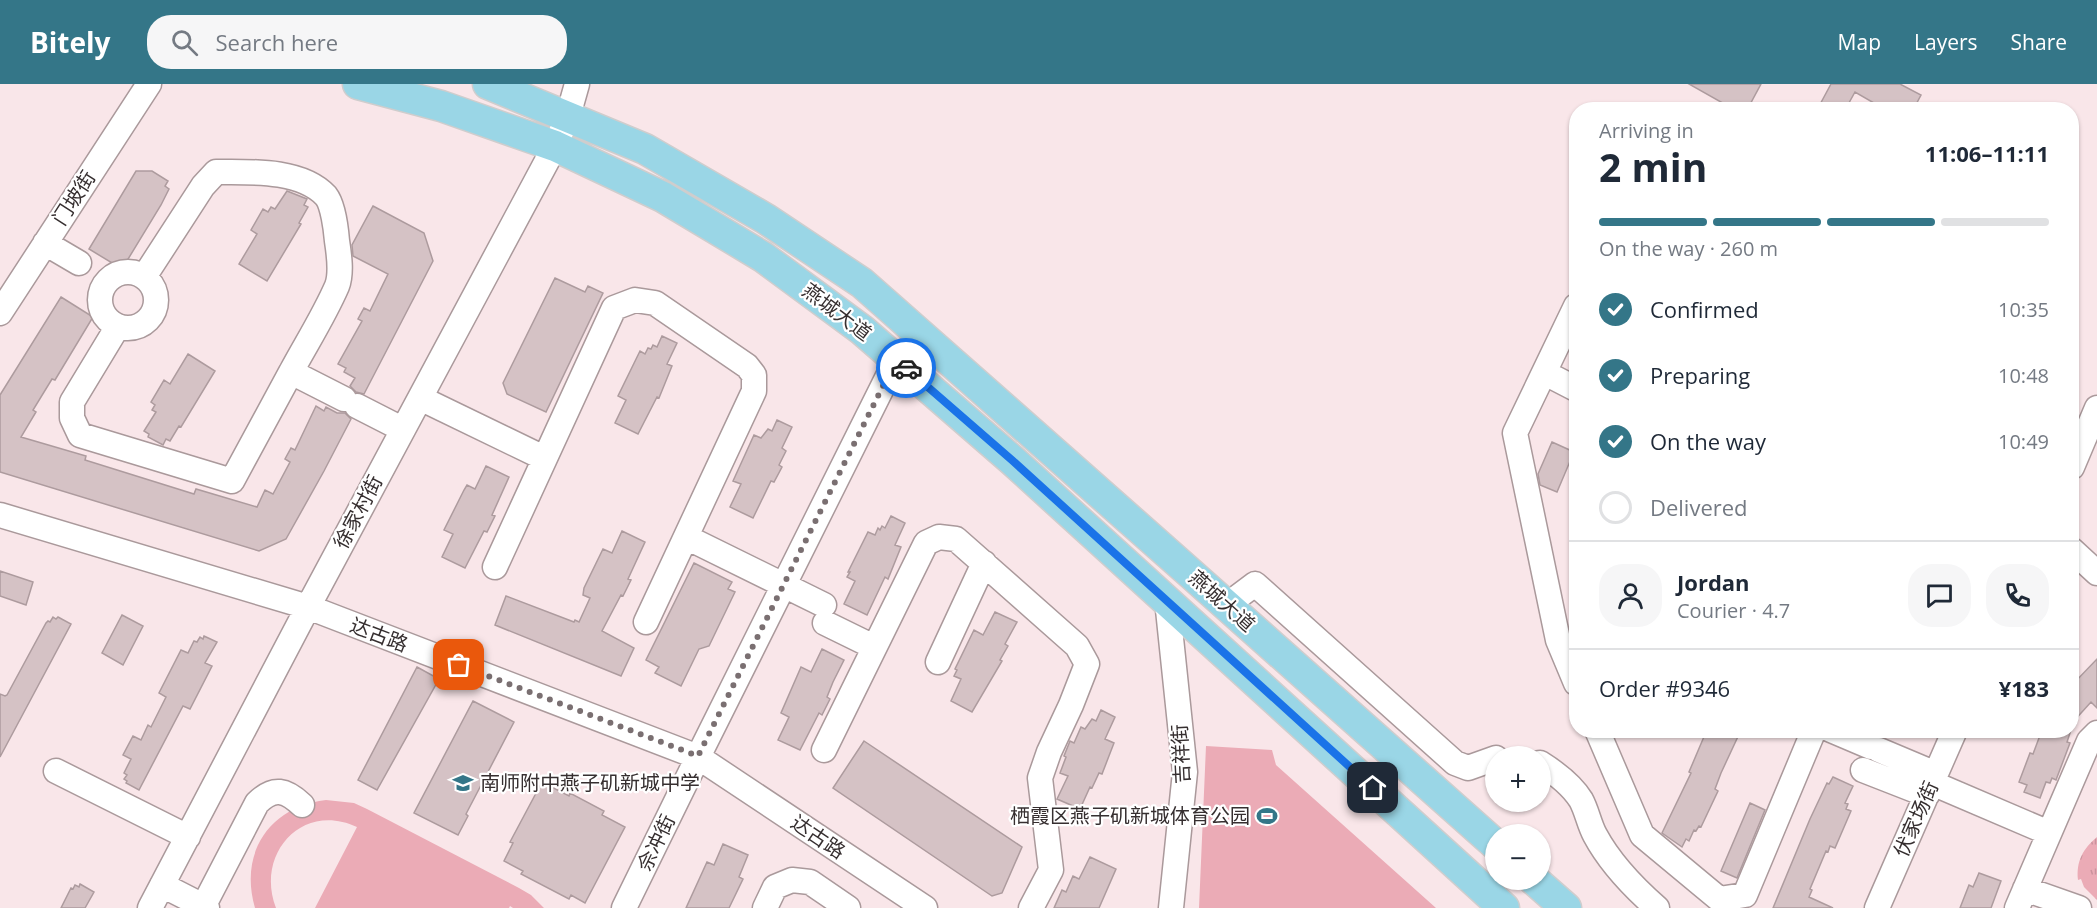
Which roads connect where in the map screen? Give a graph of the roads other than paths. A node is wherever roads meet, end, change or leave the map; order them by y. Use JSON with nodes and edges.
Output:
{"nodes":[{"id":1,"x":149,"y":84,"type":"edge"},
{"id":2,"x":358,"y":84,"type":"edge"},
{"id":3,"x":488,"y":84,"type":"edge"},
{"id":4,"x":578,"y":84,"type":"edge"},
{"id":5,"x":568,"y":116,"type":"junction"},
{"id":6,"x":555,"y":146,"type":"junction"},
{"id":7,"x":45,"y":243,"type":"junction"},
{"id":8,"x":92,"y":271,"type":"junction"},
{"id":9,"x":144,"y":277,"type":"junction"},
{"id":10,"x":4,"y":301,"type":"edge"},
{"id":11,"x":1569,"y":321,"type":"edge"},
{"id":12,"x":118,"y":326,"type":"junction"},
{"id":13,"x":896,"y":360,"type":"junction"},
{"id":14,"x":291,"y":372,"type":"junction"},
{"id":15,"x":1545,"y":373,"type":"junction"},
{"id":16,"x":1569,"y":385,"type":"edge"},
{"id":17,"x":420,"y":398,"type":"junction"},
{"id":18,"x":2094,"y":424,"type":"edge"},
{"id":19,"x":402,"y":429,"type":"junction"},
{"id":20,"x":2079,"y":453,"type":"edge"},
{"id":21,"x":544,"y":458,"type":"junction"},
{"id":22,"x":0,"y":514,"type":"edge"},
{"id":23,"x":686,"y":537,"type":"junction"},
{"id":24,"x":2079,"y":556,"type":"edge"},
{"id":25,"x":984,"y":563,"type":"junction"},
{"id":26,"x":495,"y":567,"type":"dead end"},
{"id":27,"x":2097,"y":573,"type":"edge"},
{"id":28,"x":779,"y":592,"type":"junction"},
{"id":29,"x":1167,"y":600,"type":"junction"},
{"id":30,"x":1227,"y":605,"type":"junction"},
{"id":31,"x":308,"y":607,"type":"junction"},
{"id":32,"x":646,"y":622,"type":"dead end"},
{"id":33,"x":874,"y":647,"type":"junction"},
{"id":34,"x":938,"y":662,"type":"dead end"},
{"id":35,"x":1569,"y":666,"type":"edge"},
{"id":36,"x":2097,"y":733,"type":"edge"},
{"id":37,"x":1600,"y":738,"type":"edge"},
{"id":38,"x":1811,"y":738,"type":"edge"},
{"id":39,"x":1843,"y":738,"type":"edge"},
{"id":40,"x":1952,"y":738,"type":"edge"},
{"id":41,"x":824,"y":750,"type":"dead end"},
{"id":42,"x":698,"y":756,"type":"junction"},
{"id":43,"x":1485,"y":762,"type":"edge"},
{"id":44,"x":1551,"y":769,"type":"edge"},
{"id":45,"x":56,"y":771,"type":"dead end"},
{"id":46,"x":1932,"y":784,"type":"junction"},
{"id":47,"x":302,"y":805,"type":"dead end"},
{"id":48,"x":2049,"y":833,"type":"junction"},
{"id":49,"x":1485,"y":835,"type":"edge"},
{"id":50,"x":188,"y":837,"type":"junction"},
{"id":51,"x":162,"y":885,"type":"junction"},
{"id":52,"x":1546,"y":890,"type":"edge"},
{"id":53,"x":2021,"y":898,"type":"edge"},
{"id":54,"x":205,"y":907,"type":"edge"},
{"id":55,"x":150,"y":908,"type":"edge"},
{"id":56,"x":624,"y":908,"type":"edge"},
{"id":57,"x":765,"y":908,"type":"edge"},
{"id":58,"x":848,"y":908,"type":"edge"},
{"id":59,"x":925,"y":908,"type":"edge"},
{"id":60,"x":1031,"y":908,"type":"edge"},
{"id":61,"x":1171,"y":908,"type":"edge"},
{"id":62,"x":1504,"y":908,"type":"edge"},
{"id":63,"x":1566,"y":908,"type":"edge"},
{"id":64,"x":1657,"y":908,"type":"edge"},
{"id":65,"x":1877,"y":908,"type":"edge"},
{"id":66,"x":2079,"y":908,"type":"edge"}],
"edges":[{"from":1,"to":7,"type":"street","name":"门坡街"},
{"from":2,"to":6,"type":"main road","name":"燕城大道"},
{"from":3,"to":5,"type":"main road","name":"燕城大道"},
{"from":4,"to":5,"type":"street","name":"徐家村街"},
{"from":5,"to":6,"type":"street","name":"徐家村街"},
{"from":5,"to":30,"type":"main road","name":"燕城大道"},
{"from":6,"to":13,"type":"main road","name":"燕城大道"},
{"from":6,"to":17,"type":"street","name":"徐家村街"},
{"from":7,"to":8,"type":"street"},
{"from":7,"to":10,"type":"street","name":"门坡街"},
{"from":8,"to":9,"type":"street"},
{"from":8,"to":12,"type":"street"},
{"from":9,"to":12,"type":"street"},
{"from":9,"to":14,"type":"street"},
{"from":11,"to":15,"type":"street"},
{"from":12,"to":14,"type":"street"},
{"from":13,"to":28,"type":"street","name":"佘冲街"},
{"from":13,"to":29,"type":"main road","name":"燕城大道"},
{"from":14,"to":19,"type":"street"},
{"from":15,"to":16,"type":"street"},
{"from":15,"to":35,"type":"street"},
{"from":17,"to":19,"type":"street","name":"徐家村街"},
{"from":17,"to":21,"type":"street"},
{"from":18,"to":20,"type":"street"},
{"from":19,"to":31,"type":"street","name":"徐家村街"},
{"from":21,"to":23,"type":"street"},
{"from":21,"to":26,"type":"street"},
{"from":22,"to":31,"type":"street","name":"达古路"},
{"from":23,"to":28,"type":"street"},
{"from":23,"to":32,"type":"street"},
{"from":24,"to":27,"type":"street"},
{"from":25,"to":33,"type":"street"},
{"from":25,"to":34,"type":"street"},
{"from":25,"to":60,"type":"street"},
{"from":28,"to":33,"type":"street"},
{"from":28,"to":42,"type":"street","name":"佘冲街"},
{"from":29,"to":61,"type":"street","name":"吉祥街"},
{"from":29,"to":62,"type":"main road","name":"燕城大道"},
{"from":30,"to":43,"type":"street"},
{"from":30,"to":49,"type":"main road","name":"燕城大道"},
{"from":31,"to":42,"type":"street","name":"达古路"},
{"from":31,"to":50,"type":"street","name":"徐家村街"},
{"from":33,"to":41,"type":"street"},
{"from":36,"to":48,"type":"street"},
{"from":37,"to":38,"type":"street"},
{"from":39,"to":46,"type":"street"},
{"from":40,"to":46,"type":"street","name":"伏家场街"},
{"from":42,"to":56,"type":"street","name":"佘冲街"},
{"from":42,"to":59,"type":"street","name":"达古路"},
{"from":44,"to":64,"type":"street"},
{"from":45,"to":50,"type":"street"},
{"from":46,"to":48,"type":"street"},
{"from":46,"to":65,"type":"street","name":"伏家场街"},
{"from":47,"to":54,"type":"street"},
{"from":48,"to":53,"type":"street"},
{"from":50,"to":51,"type":"street","name":"徐家村街"},
{"from":51,"to":54,"type":"street"},
{"from":51,"to":55,"type":"street","name":"徐家村街"},
{"from":52,"to":63,"type":"main road"},
{"from":53,"to":66,"type":"street"},
{"from":57,"to":58,"type":"street"}]}
